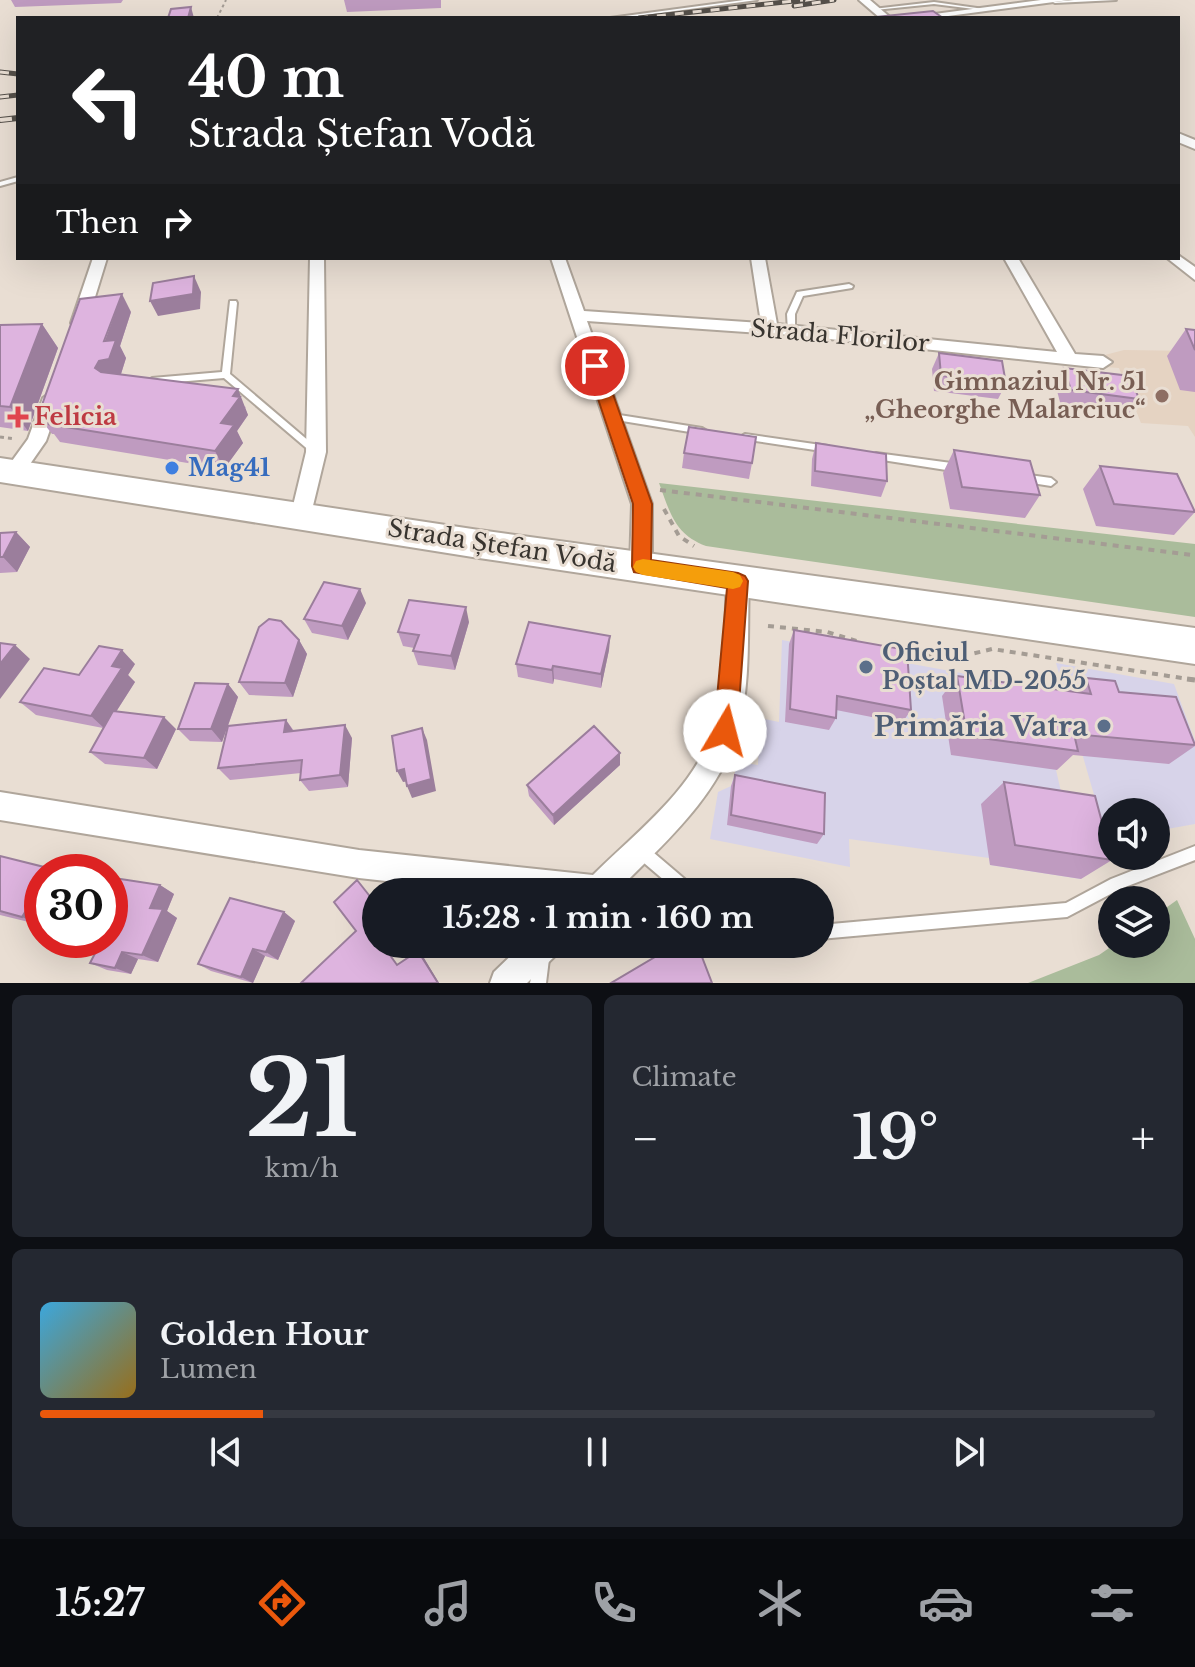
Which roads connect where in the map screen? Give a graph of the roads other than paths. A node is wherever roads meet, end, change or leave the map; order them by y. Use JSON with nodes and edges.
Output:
{"nodes":[{"id":1,"x":755,"y":0,"type":"edge"},
{"id":2,"x":864,"y":0,"type":"edge"},
{"id":3,"x":1114,"y":0,"type":"edge"},
{"id":4,"x":1060,"y":1,"type":"edge"},
{"id":5,"x":1081,"y":1,"type":"edge"},
{"id":6,"x":875,"y":9,"type":"junction"},
{"id":7,"x":982,"y":9,"type":"junction"},
{"id":8,"x":628,"y":16,"type":"edge"},
{"id":9,"x":884,"y":16,"type":"edge"},
{"id":10,"x":925,"y":16,"type":"edge"},
{"id":11,"x":99,"y":260,"type":"edge"},
{"id":12,"x":317,"y":260,"type":"edge"},
{"id":13,"x":559,"y":260,"type":"edge"},
{"id":14,"x":758,"y":260,"type":"edge"},
{"id":15,"x":1012,"y":260,"type":"edge"},
{"id":16,"x":1176,"y":260,"type":"edge"},
{"id":17,"x":1195,"y":275,"type":"edge"},
{"id":18,"x":849,"y":286,"type":"dead end"},
{"id":19,"x":233,"y":303,"type":"dead end"},
{"id":20,"x":577,"y":315,"type":"junction"},
{"id":21,"x":770,"y":329,"type":"junction"},
{"id":22,"x":791,"y":330,"type":"junction"},
{"id":23,"x":71,"y":345,"type":"edge"},
{"id":24,"x":1070,"y":359,"type":"junction"},
{"id":25,"x":1103,"y":362,"type":"dead end"},
{"id":26,"x":226,"y":375,"type":"junction"},
{"id":27,"x":141,"y":382,"type":"edge"},
{"id":28,"x":56,"y":386,"type":"edge"},
{"id":29,"x":613,"y":417,"type":"junction"},
{"id":30,"x":709,"y":432,"type":"edge"},
{"id":31,"x":740,"y":436,"type":"edge"},
{"id":32,"x":833,"y":450,"type":"edge"},
{"id":33,"x":316,"y":452,"type":"junction"},
{"id":34,"x":864,"y":455,"type":"edge"},
{"id":35,"x":7,"y":471,"type":"edge"},
{"id":36,"x":973,"y":471,"type":"edge"},
{"id":37,"x":1005,"y":475,"type":"edge"},
{"id":38,"x":1051,"y":482,"type":"dead end"},
{"id":39,"x":301,"y":514,"type":"junction"},
{"id":40,"x":641,"y":566,"type":"junction"},
{"id":41,"x":738,"y":581,"type":"junction"},
{"id":42,"x":1195,"y":646,"type":"edge"},
{"id":43,"x":0,"y":806,"type":"edge"},
{"id":44,"x":638,"y":849,"type":"junction"},
{"id":45,"x":1195,"y":853,"type":"edge"},
{"id":46,"x":482,"y":878,"type":"edge"},
{"id":47,"x":610,"y":878,"type":"edge"},
{"id":48,"x":672,"y":878,"type":"edge"},
{"id":49,"x":834,"y":931,"type":"edge"},
{"id":50,"x":531,"y":958,"type":"edge"},
{"id":51,"x":542,"y":958,"type":"edge"},
{"id":52,"x":505,"y":983,"type":"edge"},
{"id":53,"x":538,"y":983,"type":"edge"}],
"edges":[{"from":1,"to":8,"type":"lane"},
{"from":2,"to":6,"type":"street"},
{"from":3,"to":5,"type":"lane"},
{"from":4,"to":5,"type":"lane"},
{"from":4,"to":7,"type":"street"},
{"from":6,"to":7,"type":"lane"},
{"from":6,"to":9,"type":"street"},
{"from":7,"to":10,"type":"street"},
{"from":11,"to":23,"type":"street"},
{"from":12,"to":33,"type":"street"},
{"from":13,"to":20,"type":"street"},
{"from":14,"to":21,"type":"street"},
{"from":15,"to":24,"type":"street"},
{"from":16,"to":17,"type":"street"},
{"from":18,"to":22,"type":"lane"},
{"from":19,"to":26,"type":"lane"},
{"from":20,"to":21,"type":"street","name":"Strada Florilor"},
{"from":20,"to":29,"type":"street"},
{"from":21,"to":22,"type":"street","name":"Strada Florilor"},
{"from":22,"to":24,"type":"street","name":"Strada Florilor"},
{"from":24,"to":25,"type":"street","name":"Strada Florilor"},
{"from":26,"to":27,"type":"lane"},
{"from":26,"to":33,"type":"lane"},
{"from":28,"to":35,"type":"street"},
{"from":29,"to":30,"type":"lane"},
{"from":29,"to":40,"type":"street"},
{"from":31,"to":32,"type":"lane"},
{"from":33,"to":39,"type":"street"},
{"from":34,"to":36,"type":"lane"},
{"from":35,"to":39,"type":"highway","name":"Strada Ștefan Vodă"},
{"from":37,"to":38,"type":"lane"},
{"from":39,"to":40,"type":"highway","name":"Strada Ștefan Vodă"},
{"from":40,"to":41,"type":"highway","name":"Strada Ștefan Vodă"},
{"from":41,"to":42,"type":"highway","name":"Strada Ștefan Vodă"},
{"from":41,"to":44,"type":"street"},
{"from":43,"to":46,"type":"street"},
{"from":44,"to":47,"type":"street"},
{"from":44,"to":48,"type":"lane"},
{"from":45,"to":49,"type":"lane"},
{"from":50,"to":52,"type":"street"},
{"from":51,"to":53,"type":"lane"}]}
